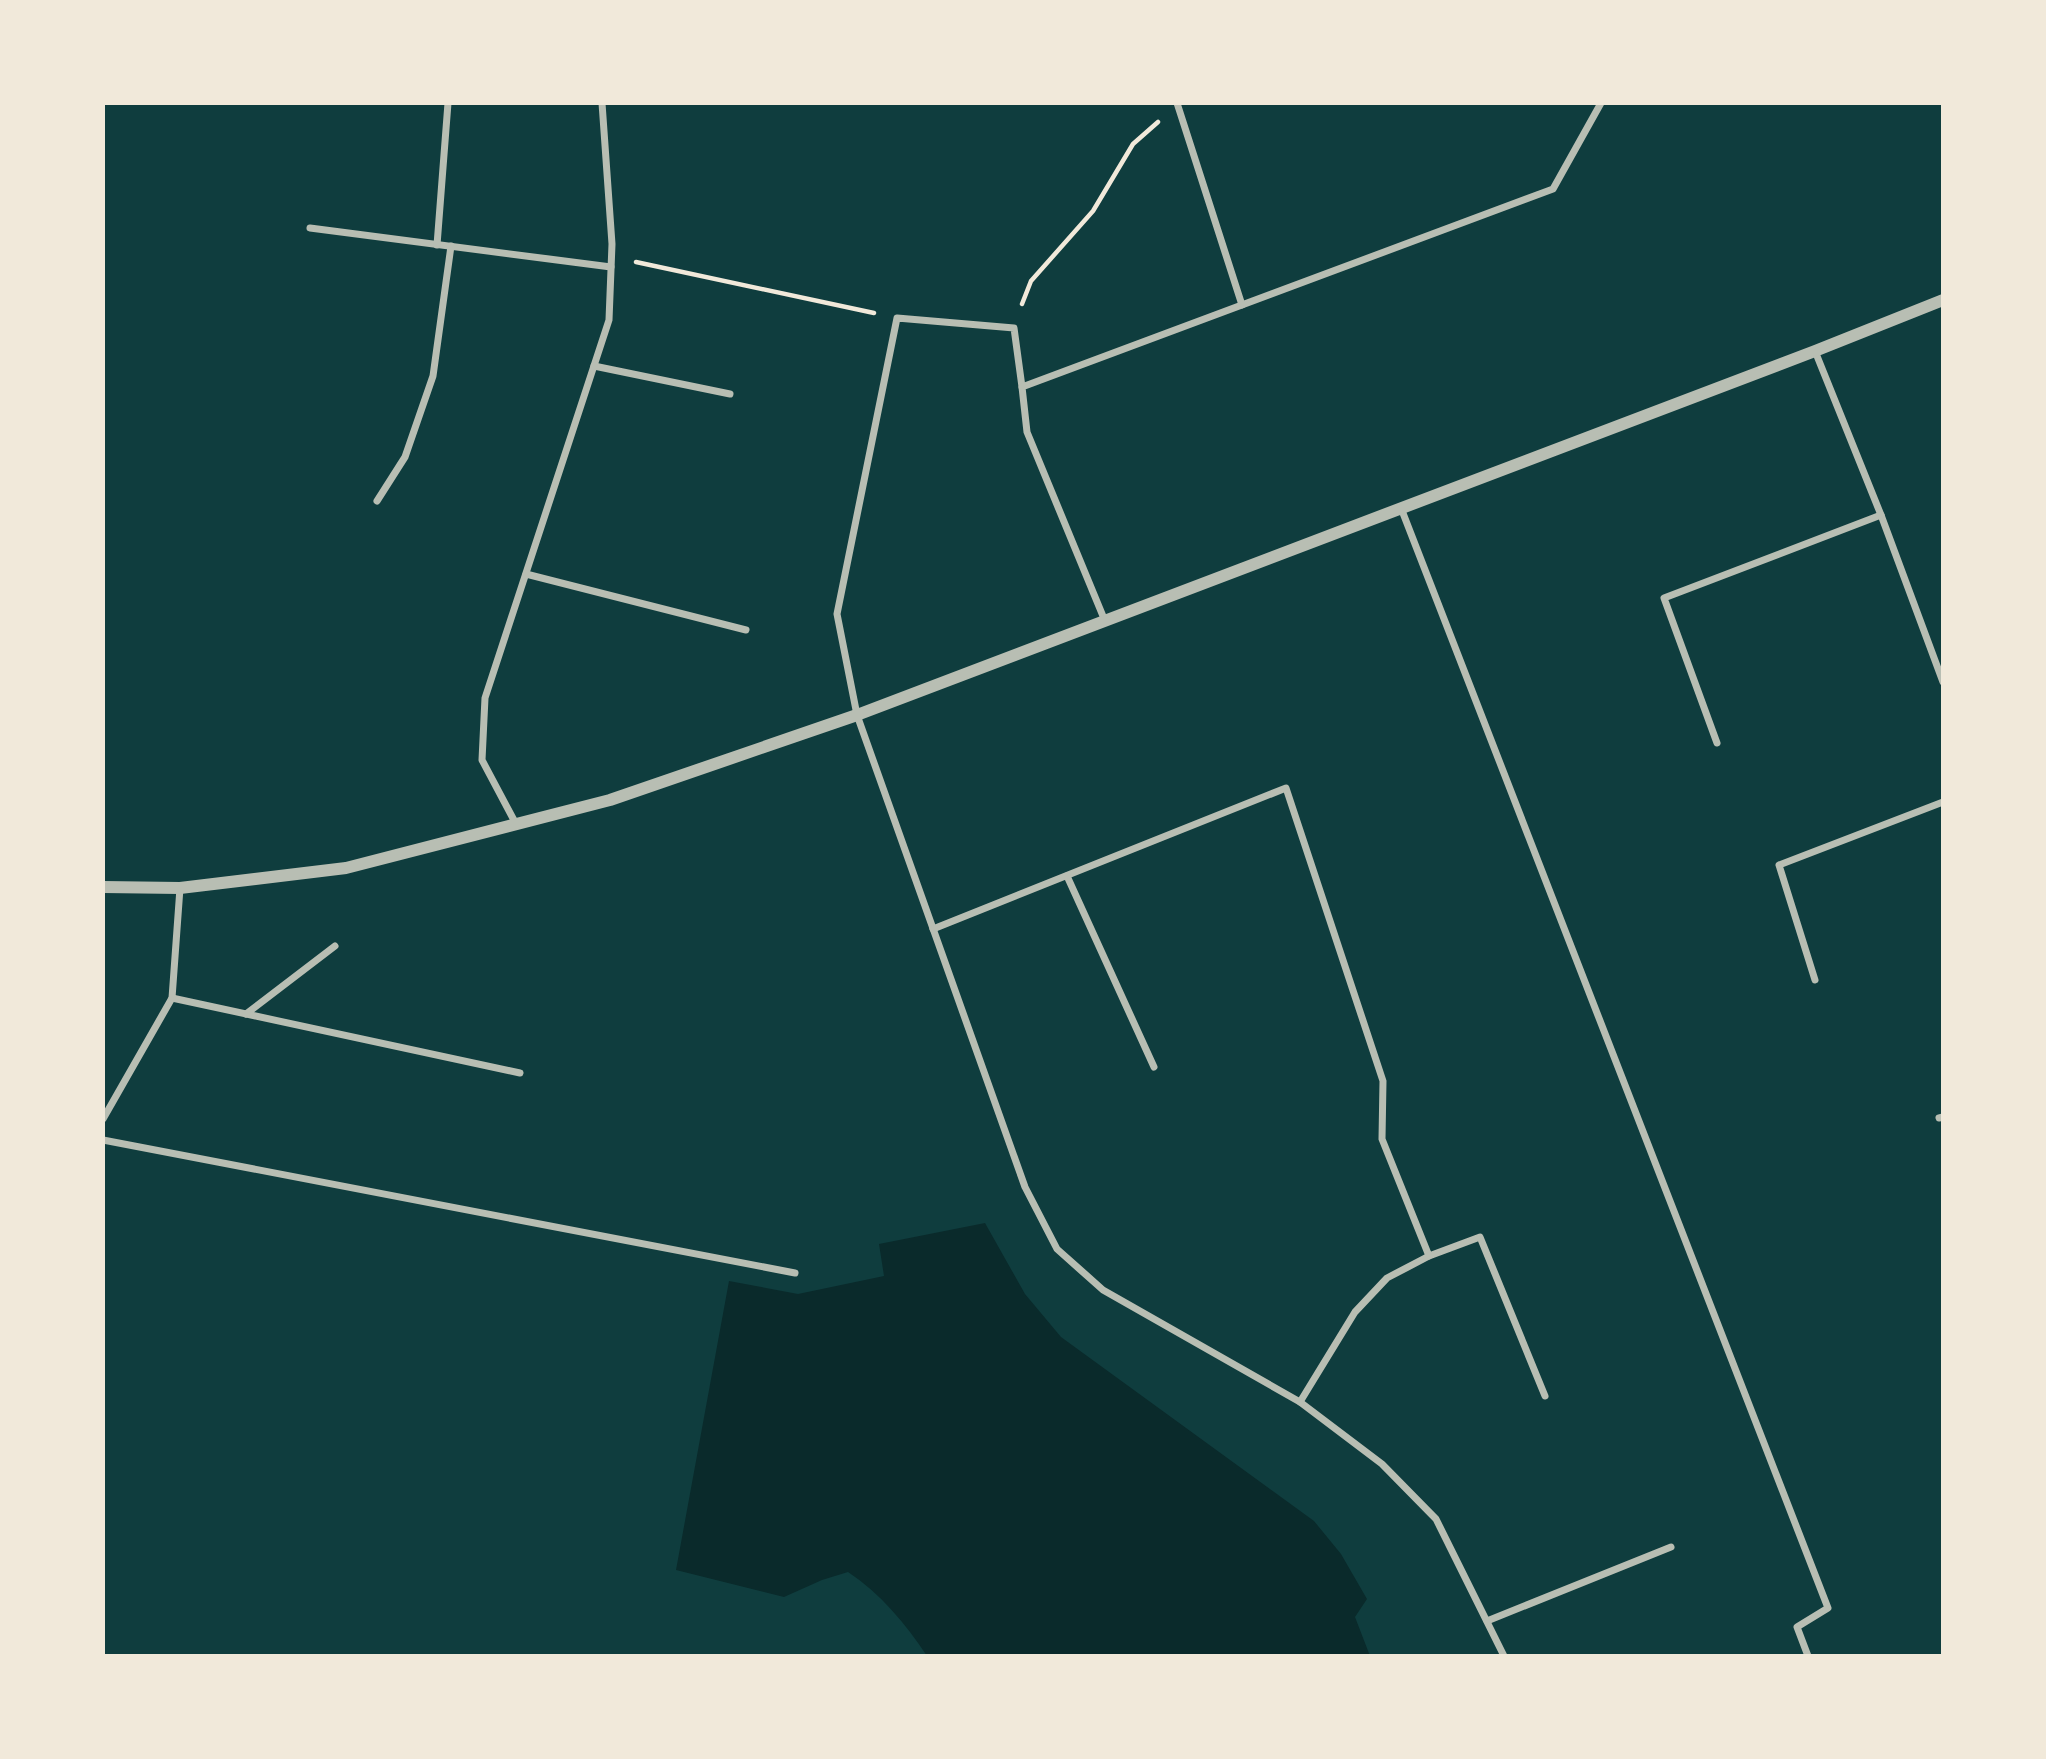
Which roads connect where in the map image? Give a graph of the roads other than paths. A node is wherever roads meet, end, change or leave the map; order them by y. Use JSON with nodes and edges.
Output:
{"nodes":[{"id":1,"x":448,"y":103,"type":"edge"},
{"id":2,"x":602,"y":103,"type":"edge"},
{"id":3,"x":1601,"y":103,"type":"edge"},
{"id":4,"x":1176,"y":104,"type":"edge"},
{"id":5,"x":310,"y":228,"type":"dead end"},
{"id":6,"x":437,"y":245,"type":"junction"},
{"id":7,"x":451,"y":246,"type":"junction"},
{"id":8,"x":611,"y":267,"type":"junction"},
{"id":9,"x":1943,"y":300,"type":"edge"},
{"id":10,"x":1242,"y":305,"type":"junction"},
{"id":11,"x":1815,"y":351,"type":"junction"},
{"id":12,"x":594,"y":366,"type":"junction"},
{"id":13,"x":1022,"y":387,"type":"junction"},
{"id":14,"x":730,"y":394,"type":"dead end"},
{"id":15,"x":377,"y":501,"type":"dead end"},
{"id":16,"x":1401,"y":508,"type":"junction"},
{"id":17,"x":1881,"y":516,"type":"junction"},
{"id":18,"x":526,"y":574,"type":"junction"},
{"id":19,"x":1105,"y":621,"type":"junction"},
{"id":20,"x":746,"y":630,"type":"dead end"},
{"id":21,"x":1943,"y":682,"type":"edge"},
{"id":22,"x":858,"y":715,"type":"junction"},
{"id":23,"x":1717,"y":743,"type":"dead end"},
{"id":24,"x":1943,"y":802,"type":"edge"},
{"id":25,"x":516,"y":825,"type":"junction"},
{"id":26,"x":1067,"y":876,"type":"junction"},
{"id":27,"x":103,"y":887,"type":"edge"},
{"id":28,"x":180,"y":888,"type":"junction"},
{"id":29,"x":933,"y":929,"type":"junction"},
{"id":30,"x":335,"y":946,"type":"dead end"},
{"id":31,"x":1815,"y":980,"type":"dead end"},
{"id":32,"x":172,"y":998,"type":"junction"},
{"id":33,"x":246,"y":1014,"type":"junction"},
{"id":34,"x":1154,"y":1067,"type":"dead end"},
{"id":35,"x":520,"y":1073,"type":"dead end"},
{"id":36,"x":103,"y":1119,"type":"edge"},
{"id":37,"x":103,"y":1140,"type":"edge"},
{"id":38,"x":1429,"y":1256,"type":"junction"},
{"id":39,"x":795,"y":1273,"type":"dead end"},
{"id":40,"x":1545,"y":1396,"type":"dead end"},
{"id":41,"x":1300,"y":1402,"type":"junction"},
{"id":42,"x":1671,"y":1547,"type":"dead end"},
{"id":43,"x":1487,"y":1621,"type":"junction"},
{"id":44,"x":1504,"y":1656,"type":"edge"},
{"id":45,"x":1808,"y":1656,"type":"edge"}],
"edges":[{"from":1,"to":6,"type":"street"},
{"from":2,"to":8,"type":"street"},
{"from":3,"to":10,"type":"street"},
{"from":4,"to":10,"type":"street"},
{"from":5,"to":6,"type":"street"},
{"from":6,"to":7,"type":"street"},
{"from":7,"to":8,"type":"street"},
{"from":7,"to":15,"type":"street"},
{"from":8,"to":12,"type":"street"},
{"from":9,"to":11,"type":"street"},
{"from":10,"to":13,"type":"street"},
{"from":11,"to":16,"type":"street"},
{"from":11,"to":17,"type":"street"},
{"from":12,"to":14,"type":"street"},
{"from":12,"to":18,"type":"street"},
{"from":13,"to":19,"type":"street"},
{"from":13,"to":22,"type":"street"},
{"from":16,"to":19,"type":"street"},
{"from":16,"to":45,"type":"street"},
{"from":17,"to":21,"type":"street"},
{"from":17,"to":23,"type":"street"},
{"from":18,"to":20,"type":"street"},
{"from":18,"to":25,"type":"street"},
{"from":19,"to":22,"type":"street"},
{"from":22,"to":25,"type":"street"},
{"from":22,"to":29,"type":"street"},
{"from":24,"to":31,"type":"street"},
{"from":25,"to":28,"type":"street"},
{"from":26,"to":29,"type":"street"},
{"from":26,"to":34,"type":"street"},
{"from":26,"to":38,"type":"street"},
{"from":27,"to":28,"type":"street"},
{"from":28,"to":32,"type":"street"},
{"from":29,"to":41,"type":"street"},
{"from":30,"to":33,"type":"street"},
{"from":32,"to":33,"type":"street"},
{"from":32,"to":36,"type":"street"},
{"from":33,"to":35,"type":"street"},
{"from":37,"to":39,"type":"street"},
{"from":38,"to":40,"type":"street"},
{"from":38,"to":41,"type":"street"},
{"from":41,"to":43,"type":"street"},
{"from":42,"to":43,"type":"street"},
{"from":43,"to":44,"type":"street"}]}
